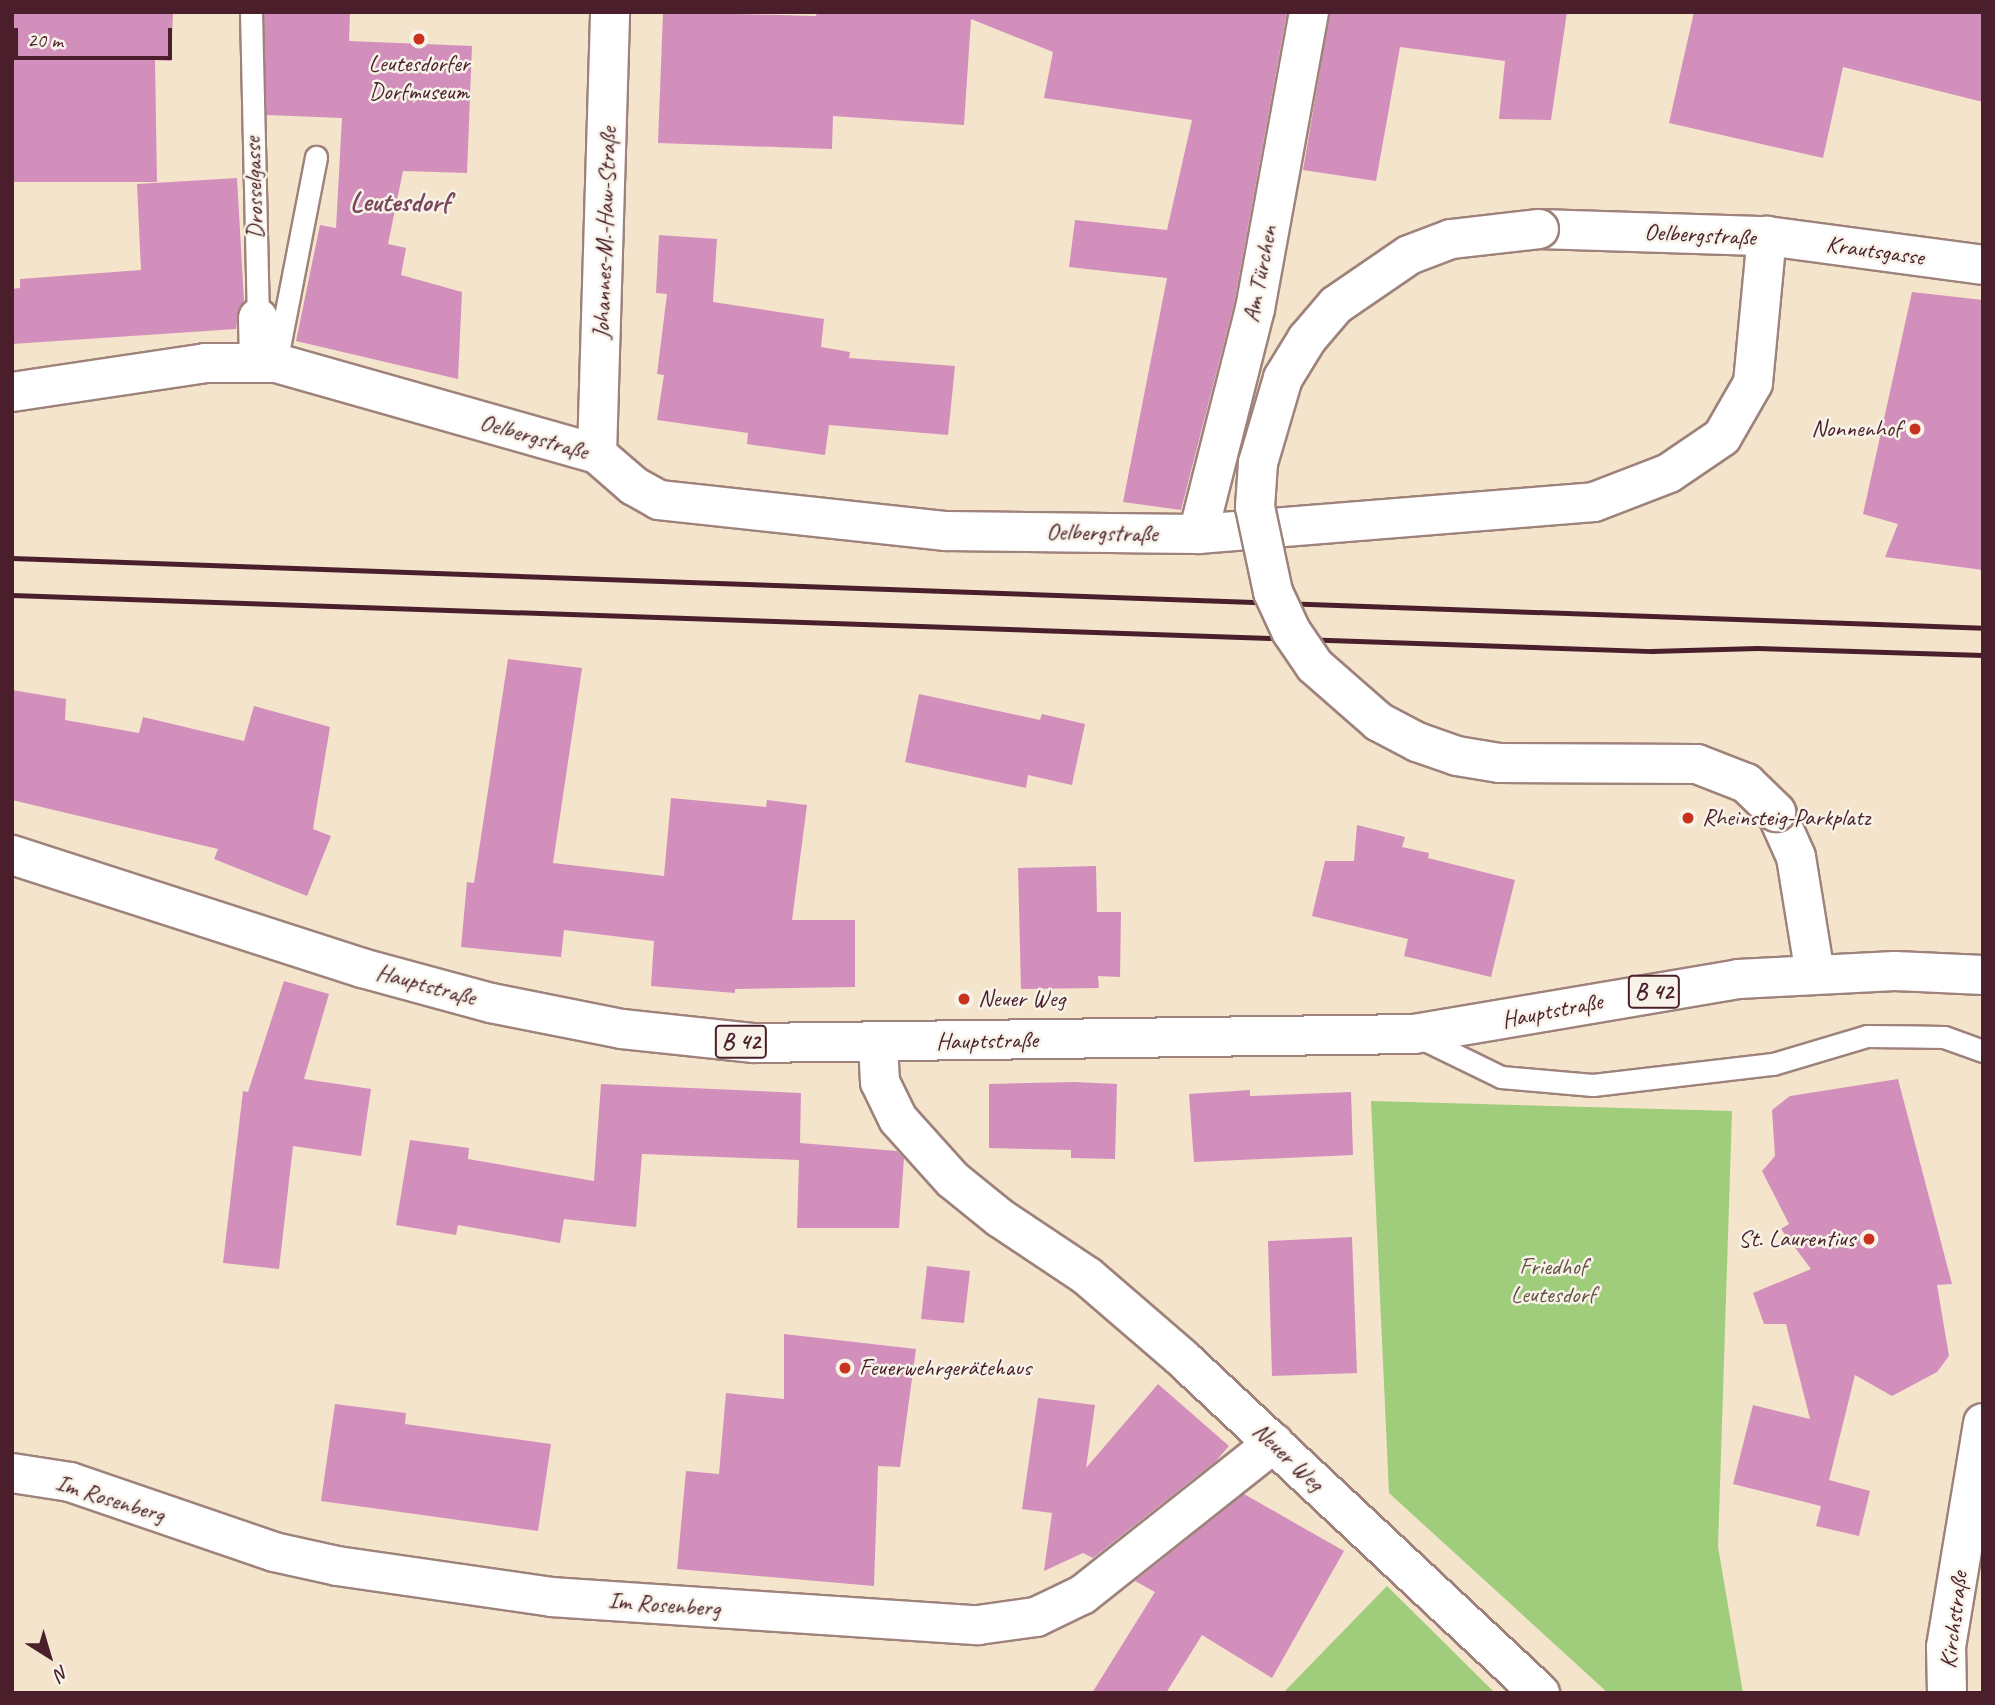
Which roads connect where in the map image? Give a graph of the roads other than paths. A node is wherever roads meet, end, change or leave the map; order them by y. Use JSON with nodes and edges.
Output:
{"nodes":[{"id":1,"x":251,"y":12,"type":"edge"},
{"id":2,"x":610,"y":12,"type":"edge"},
{"id":3,"x":1308,"y":12,"type":"edge"},
{"id":4,"x":316,"y":157,"type":"dead end"},
{"id":5,"x":1766,"y":236,"type":"junction"},
{"id":6,"x":1983,"y":265,"type":"edge"},
{"id":7,"x":258,"y":318,"type":"joint"},
{"id":8,"x":268,"y":363,"type":"junction"},
{"id":9,"x":12,"y":392,"type":"edge"},
{"id":10,"x":597,"y":454,"type":"junction"},
{"id":11,"x":1198,"y":534,"type":"junction"},
{"id":12,"x":12,"y":855,"type":"edge"},
{"id":13,"x":1815,"y":974,"type":"junction"},
{"id":14,"x":1983,"y":975,"type":"edge"},
{"id":15,"x":1414,"y":1034,"type":"junction"},
{"id":16,"x":878,"y":1044,"type":"junction"},
{"id":17,"x":1983,"y":1051,"type":"edge"},
{"id":18,"x":1983,"y":1423,"type":"edge"},
{"id":19,"x":1274,"y":1443,"type":"junction"},
{"id":20,"x":12,"y":1474,"type":"edge"},
{"id":21,"x":1540,"y":1693,"type":"edge"},
{"id":22,"x":1947,"y":1693,"type":"edge"}],
"edges":[{"from":1,"to":7,"type":"lane","name":"Drosselgasse"},
{"from":2,"to":10,"type":"street","name":"Johannes-M.-Haw-Straße"},
{"from":3,"to":11,"type":"street","name":"Am Türchen"},
{"from":4,"to":8,"type":"lane"},
{"from":5,"to":6,"type":"street","name":"Krautsgasse"},
{"from":5,"to":11,"type":"street","name":"Oelbergstraße"},
{"from":5,"to":13,"type":"street","name":"Oelbergstraße","bridge":true},
{"from":7,"to":8,"type":"street","name":"Drosselgasse"},
{"from":8,"to":9,"type":"street","name":"Oelbergstraße"},
{"from":8,"to":10,"type":"street","name":"Oelbergstraße"},
{"from":10,"to":11,"type":"street","name":"Oelbergstraße"},
{"from":12,"to":16,"type":"street","name":"Hauptstraße","number":"B 42"},
{"from":13,"to":14,"type":"street","name":"Hauptstraße","number":"B 42"},
{"from":13,"to":15,"type":"street","name":"Hauptstraße","number":"B 42"},
{"from":15,"to":16,"type":"street","name":"Hauptstraße","number":"B 42"},
{"from":15,"to":17,"type":"lane"},
{"from":16,"to":19,"type":"street","name":"Neuer Weg"},
{"from":18,"to":22,"type":"street","name":"Kirchstraße"},
{"from":19,"to":20,"type":"street","name":"Im Rosenberg"},
{"from":19,"to":21,"type":"street","name":"Neuer Weg"}]}
